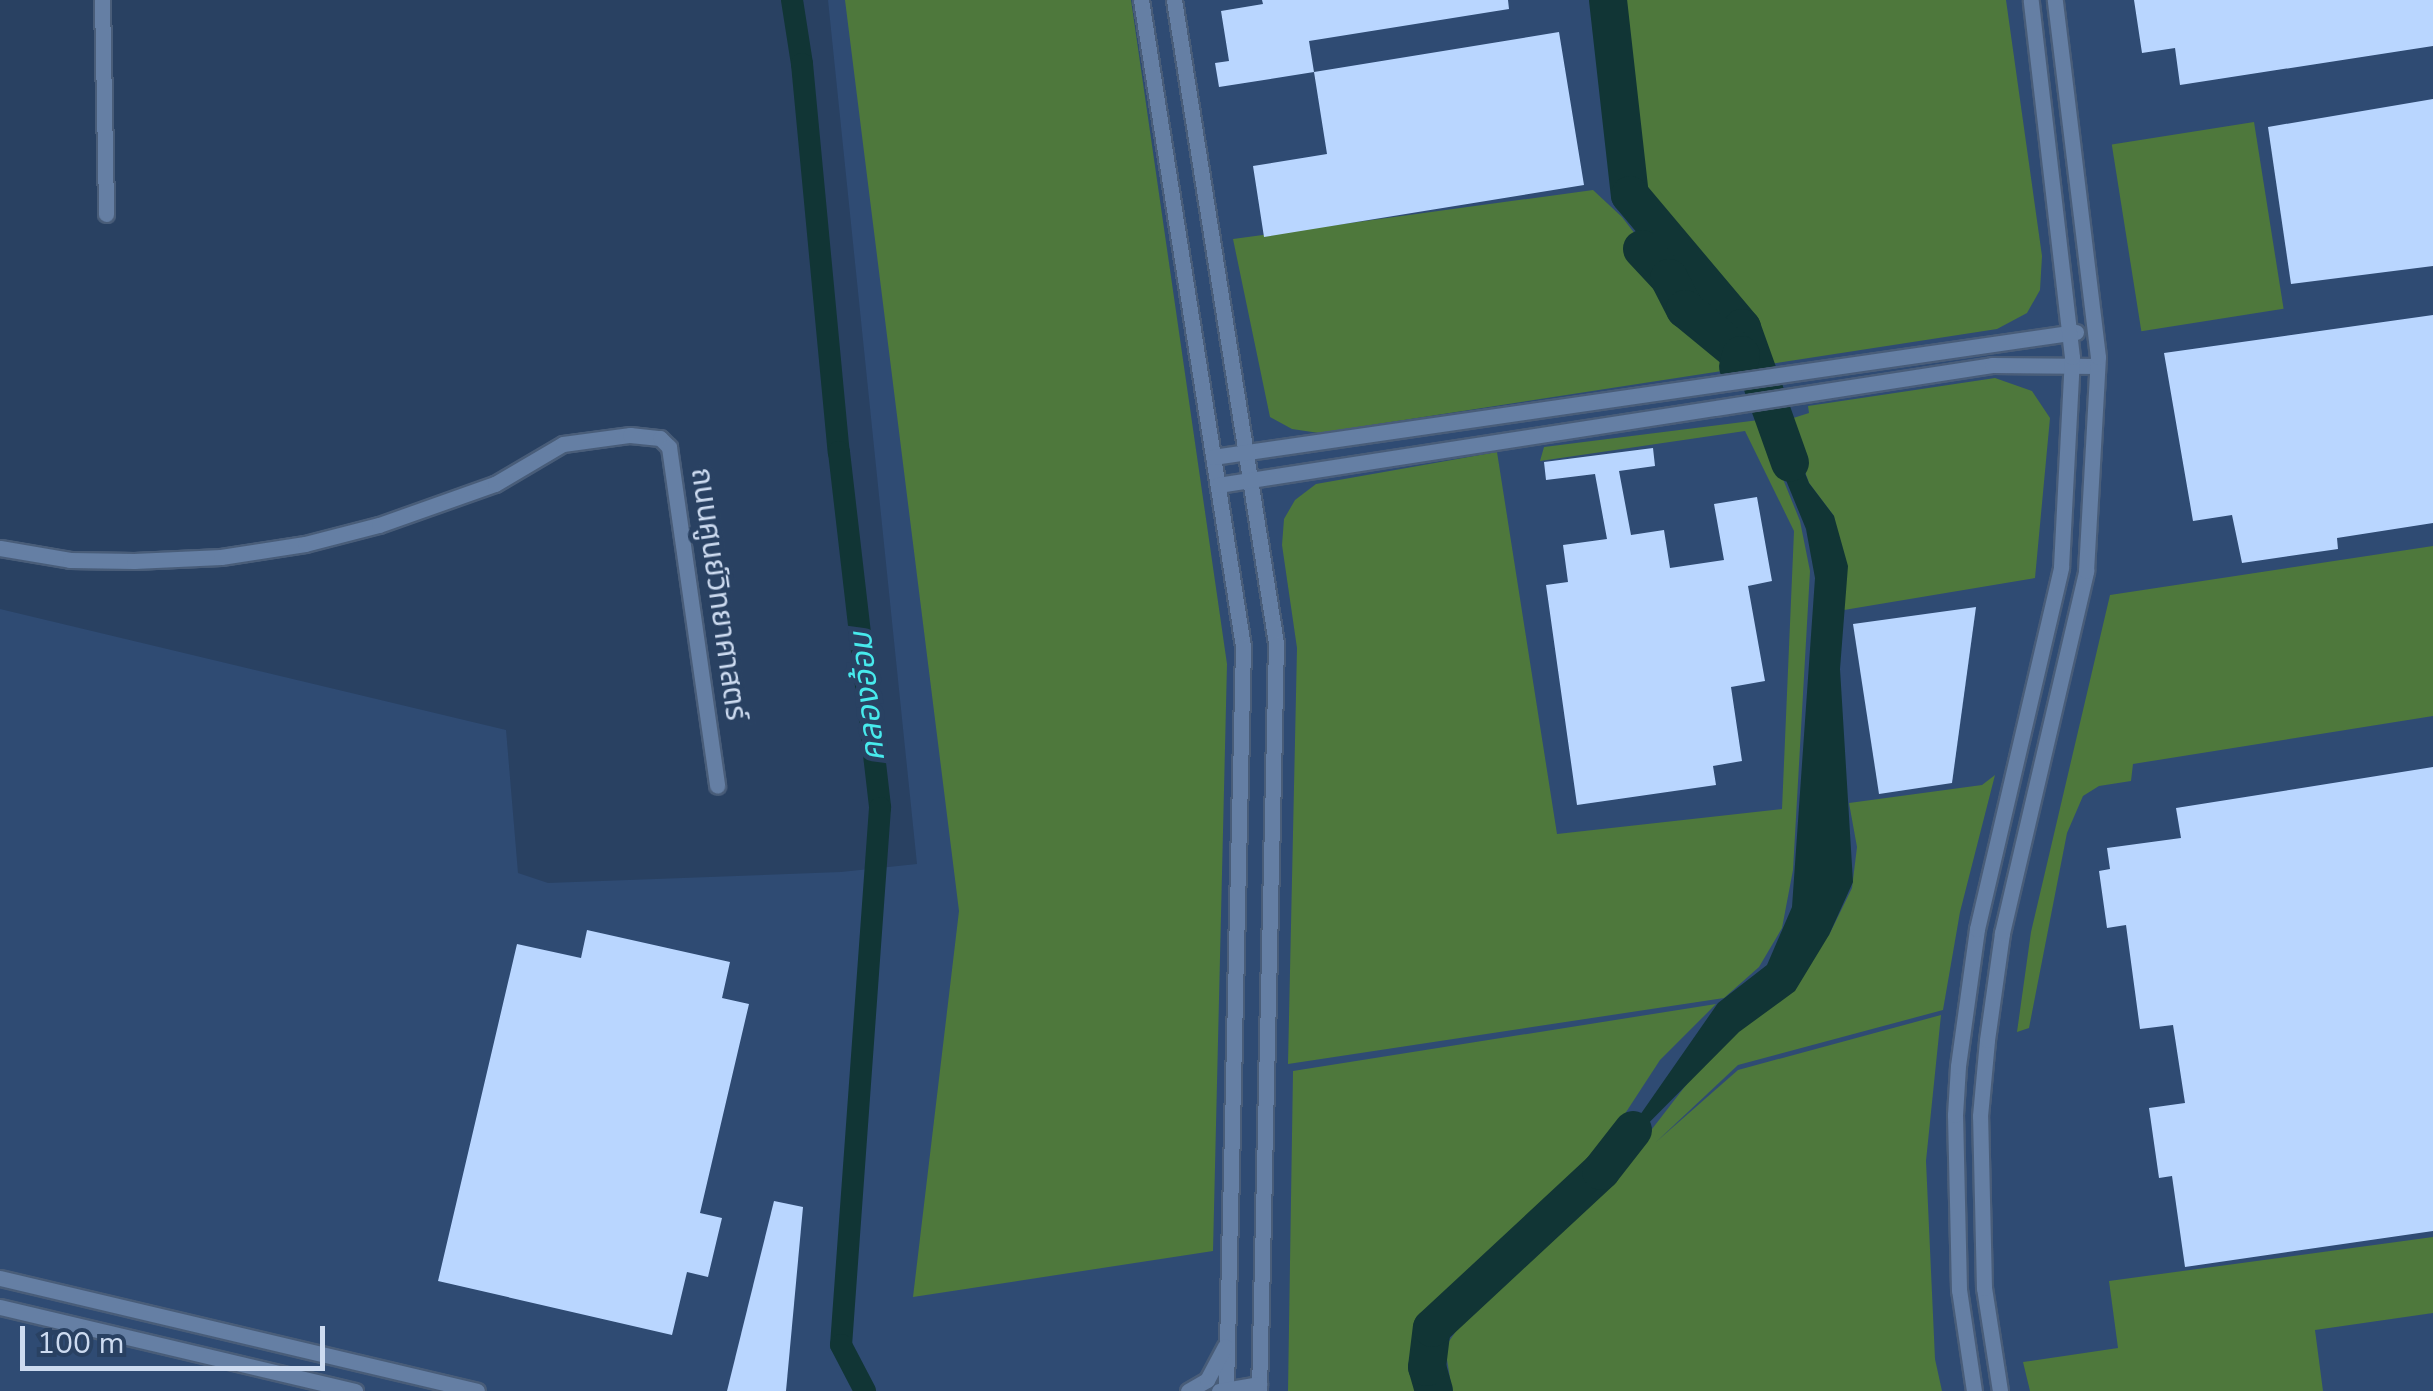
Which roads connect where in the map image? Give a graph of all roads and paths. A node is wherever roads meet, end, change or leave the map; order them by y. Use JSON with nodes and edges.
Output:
{"nodes":[{"id":1,"x":102,"y":0,"type":"edge"},
{"id":2,"x":1141,"y":0,"type":"edge"},
{"id":3,"x":1174,"y":0,"type":"edge"},
{"id":4,"x":2030,"y":0,"type":"edge"},
{"id":5,"x":2055,"y":0,"type":"edge"},
{"id":6,"x":106,"y":214,"type":"dead end"},
{"id":7,"x":2095,"y":330,"type":"junction"},
{"id":8,"x":2070,"y":332,"type":"junction"},
{"id":9,"x":2097,"y":366,"type":"junction"},
{"id":10,"x":2072,"y":367,"type":"junction"},
{"id":11,"x":1247,"y":452,"type":"junction"},
{"id":12,"x":1213,"y":457,"type":"junction"},
{"id":13,"x":1250,"y":478,"type":"junction"},
{"id":14,"x":1218,"y":485,"type":"junction"},
{"id":15,"x":0,"y":548,"type":"edge"},
{"id":16,"x":717,"y":786,"type":"dead end"},
{"id":17,"x":0,"y":1278,"type":"edge"},
{"id":18,"x":0,"y":1307,"type":"edge"},
{"id":19,"x":1227,"y":1342,"type":"junction"},
{"id":20,"x":1259,"y":1388,"type":"edge"},
{"id":21,"x":355,"y":1391,"type":"edge"},
{"id":22,"x":477,"y":1391,"type":"edge"},
{"id":23,"x":1188,"y":1391,"type":"edge"},
{"id":24,"x":1224,"y":1391,"type":"edge"},
{"id":25,"x":1974,"y":1391,"type":"edge"},
{"id":26,"x":2000,"y":1391,"type":"edge"}],
"edges":[{"from":1,"to":6,"type":"street"},
{"from":2,"to":12,"type":"street"},
{"from":3,"to":11,"type":"street"},
{"from":4,"to":8,"type":"street"},
{"from":5,"to":7,"type":"street"},
{"from":7,"to":8,"type":"street"},
{"from":7,"to":9,"type":"street"},
{"from":8,"to":10,"type":"street"},
{"from":8,"to":11,"type":"street"},
{"from":9,"to":10,"type":"street"},
{"from":9,"to":26,"type":"street"},
{"from":10,"to":13,"type":"street"},
{"from":10,"to":25,"type":"street"},
{"from":11,"to":12,"type":"street"},
{"from":11,"to":13,"type":"street"},
{"from":12,"to":14,"type":"street"},
{"from":13,"to":14,"type":"street"},
{"from":13,"to":20,"type":"street"},
{"from":14,"to":19,"type":"street"},
{"from":15,"to":16,"type":"street","name":"ถนนศูนย์วิทยาศาสตร์"},
{"from":17,"to":22,"type":"street"},
{"from":18,"to":21,"type":"street"},
{"from":19,"to":23,"type":"street"},
{"from":19,"to":24,"type":"street"},
{"from":20,"to":24,"type":"street"}]}
